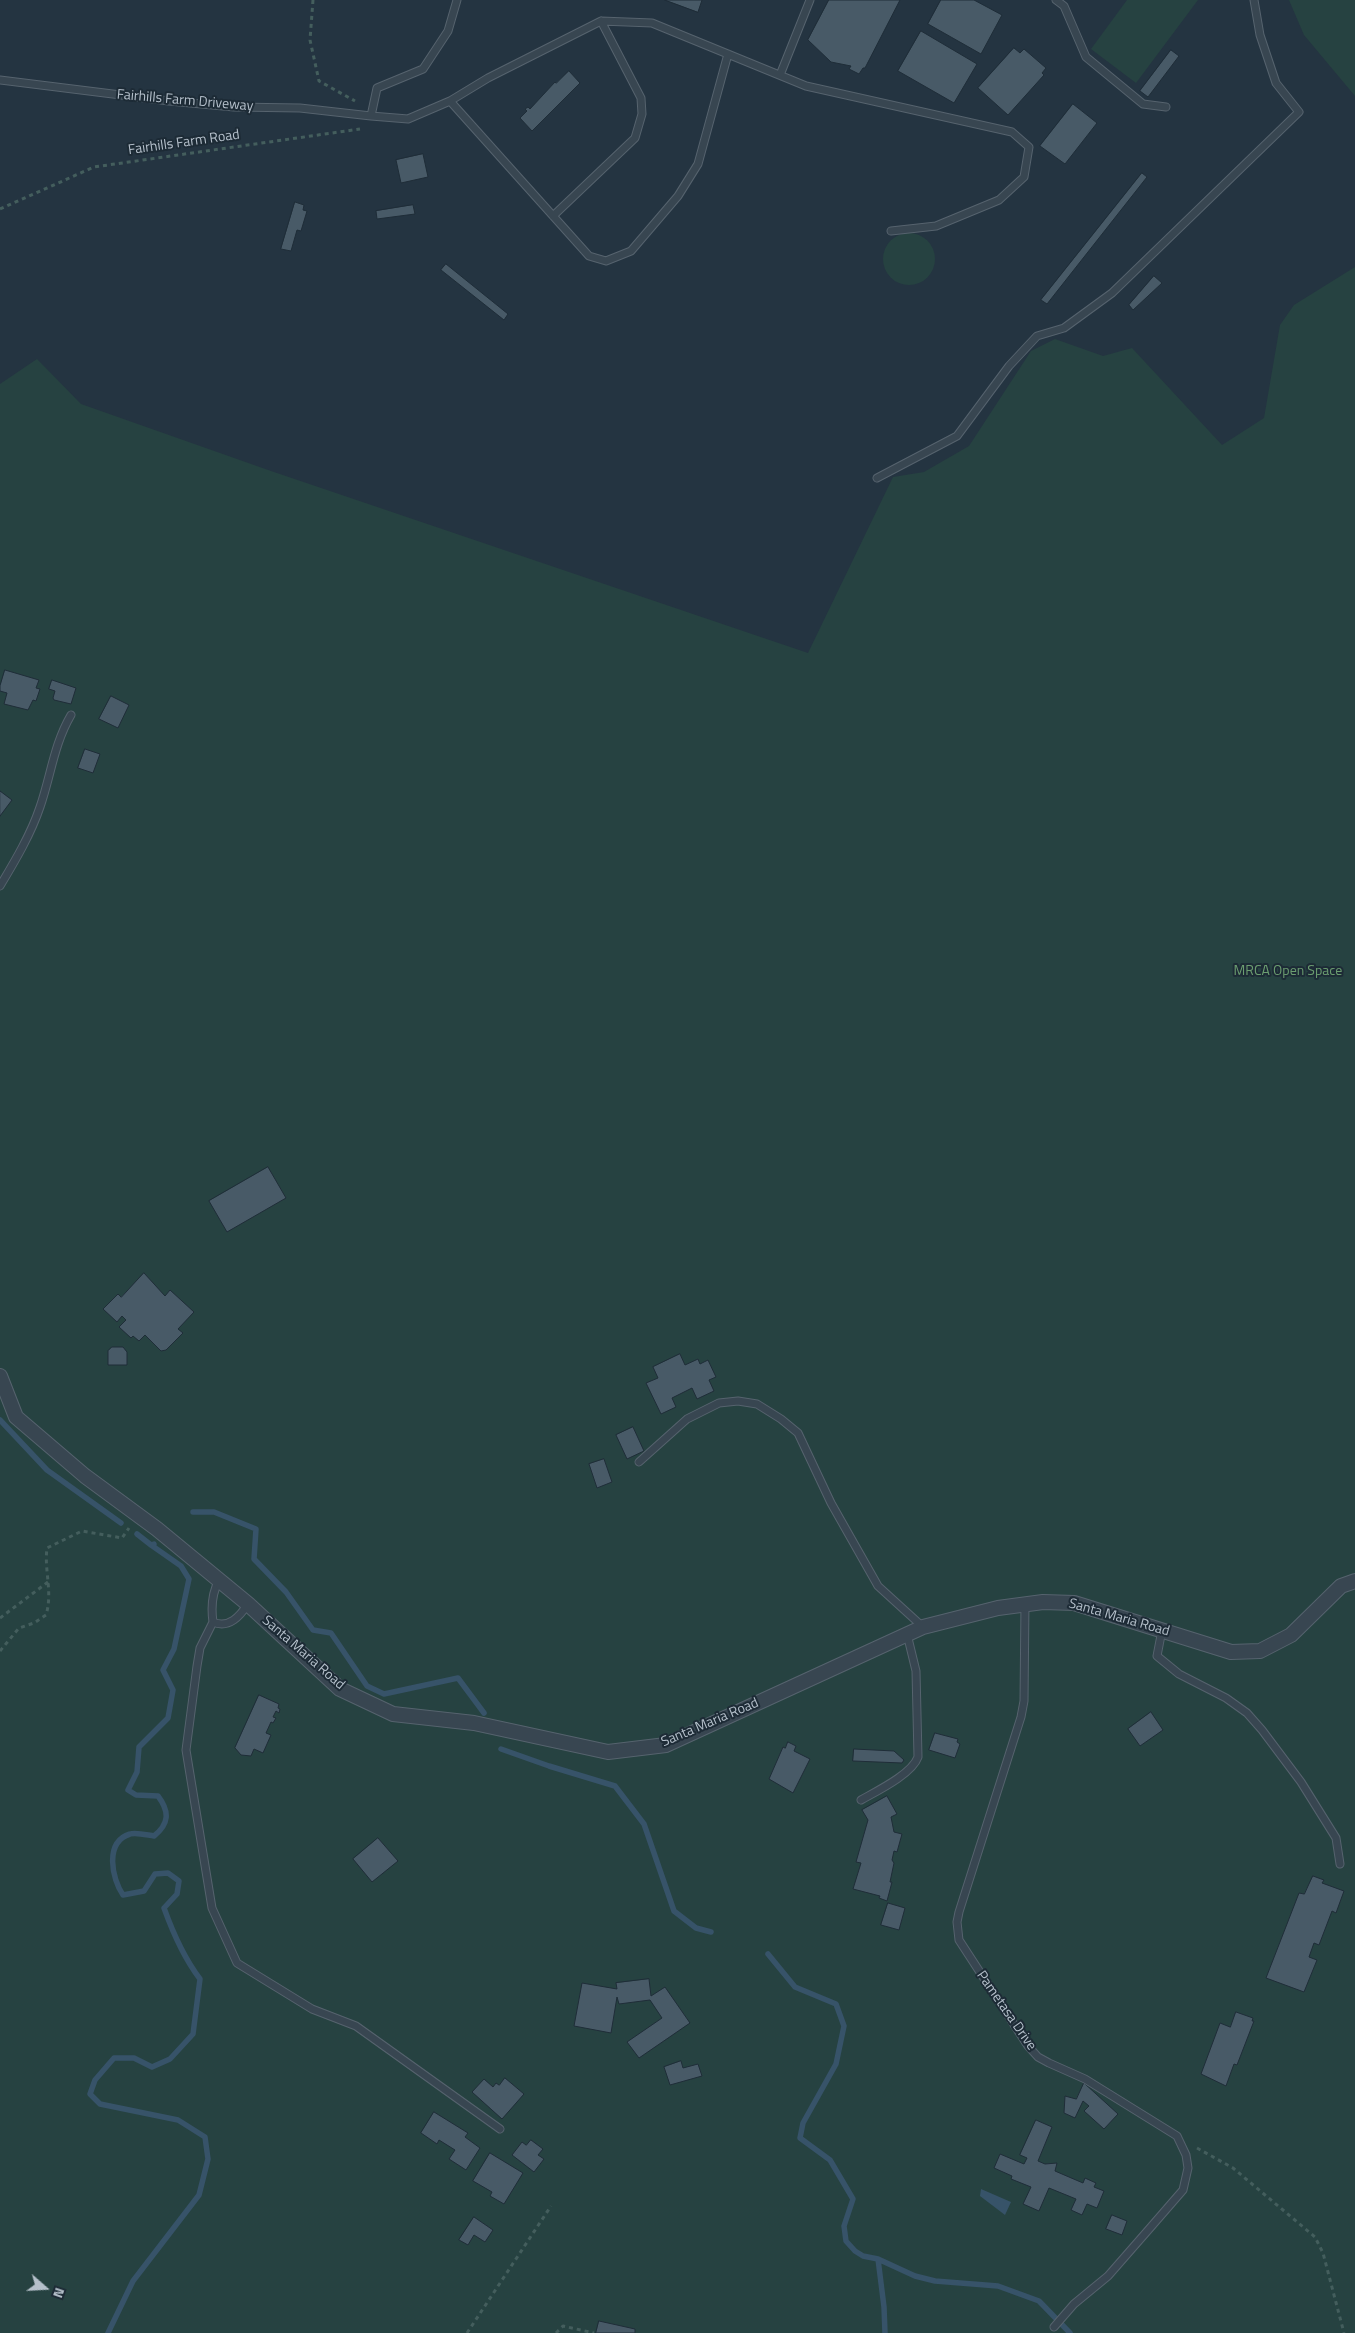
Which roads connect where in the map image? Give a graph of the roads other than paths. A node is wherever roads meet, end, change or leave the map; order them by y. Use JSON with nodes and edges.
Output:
{"nodes":[{"id":1,"x":457,"y":0,"type":"edge"},
{"id":2,"x":810,"y":0,"type":"edge"},
{"id":3,"x":1056,"y":0,"type":"edge"},
{"id":4,"x":1254,"y":0,"type":"edge"},
{"id":5,"x":601,"y":21,"type":"junction"},
{"id":6,"x":728,"y":54,"type":"junction"},
{"id":7,"x":780,"y":75,"type":"junction"},
{"id":8,"x":0,"y":80,"type":"edge"},
{"id":9,"x":450,"y":101,"type":"junction"},
{"id":10,"x":1166,"y":107,"type":"dead end"},
{"id":11,"x":371,"y":116,"type":"junction"},
{"id":12,"x":553,"y":216,"type":"junction"},
{"id":13,"x":891,"y":231,"type":"dead end"},
{"id":14,"x":877,"y":478,"type":"dead end"},
{"id":15,"x":71,"y":715,"type":"dead end"},
{"id":16,"x":0,"y":886,"type":"edge"},
{"id":17,"x":0,"y":1376,"type":"edge"},
{"id":18,"x":639,"y":1462,"type":"dead end"},
{"id":19,"x":219,"y":1580,"type":"junction"},
{"id":20,"x":1355,"y":1582,"type":"edge"},
{"id":21,"x":1025,"y":1603,"type":"junction"},
{"id":22,"x":248,"y":1604,"type":"junction"},
{"id":23,"x":213,"y":1622,"type":"junction"},
{"id":24,"x":923,"y":1627,"type":"junction"},
{"id":25,"x":1162,"y":1630,"type":"junction"},
{"id":26,"x":907,"y":1634,"type":"junction"},
{"id":27,"x":861,"y":1800,"type":"dead end"},
{"id":28,"x":1340,"y":1864,"type":"dead end"},
{"id":29,"x":500,"y":2129,"type":"dead end"},
{"id":30,"x":1054,"y":2327,"type":"dead end"}],
"edges":[{"from":1,"to":11,"type":"lane"},
{"from":2,"to":7,"type":"lane"},
{"from":3,"to":10,"type":"lane"},
{"from":4,"to":14,"type":"lane"},
{"from":5,"to":6,"type":"lane"},
{"from":5,"to":9,"type":"lane","name":"Fairhills Farm Driveway"},
{"from":5,"to":12,"type":"lane"},
{"from":6,"to":7,"type":"lane"},
{"from":6,"to":12,"type":"lane"},
{"from":7,"to":13,"type":"lane"},
{"from":8,"to":11,"type":"lane","name":"Fairhills Farm Driveway"},
{"from":9,"to":11,"type":"lane","name":"Fairhills Farm Driveway"},
{"from":9,"to":12,"type":"lane"},
{"from":15,"to":16,"type":"lane"},
{"from":17,"to":19,"type":"street","name":"Santa Maria Road"},
{"from":18,"to":24,"type":"lane"},
{"from":19,"to":22,"type":"street","name":"Santa Maria Road"},
{"from":19,"to":23,"type":"lane"},
{"from":20,"to":25,"type":"street","name":"Santa Maria Road"},
{"from":21,"to":24,"type":"street","name":"Santa Maria Road"},
{"from":21,"to":25,"type":"street","name":"Santa Maria Road"},
{"from":21,"to":30,"type":"lane","name":"Pametasa Drive"},
{"from":22,"to":23,"type":"lane"},
{"from":22,"to":26,"type":"street","name":"Santa Maria Road"},
{"from":23,"to":29,"type":"lane"},
{"from":24,"to":26,"type":"street","name":"Santa Maria Road"},
{"from":25,"to":28,"type":"lane"},
{"from":26,"to":27,"type":"lane"}]}
